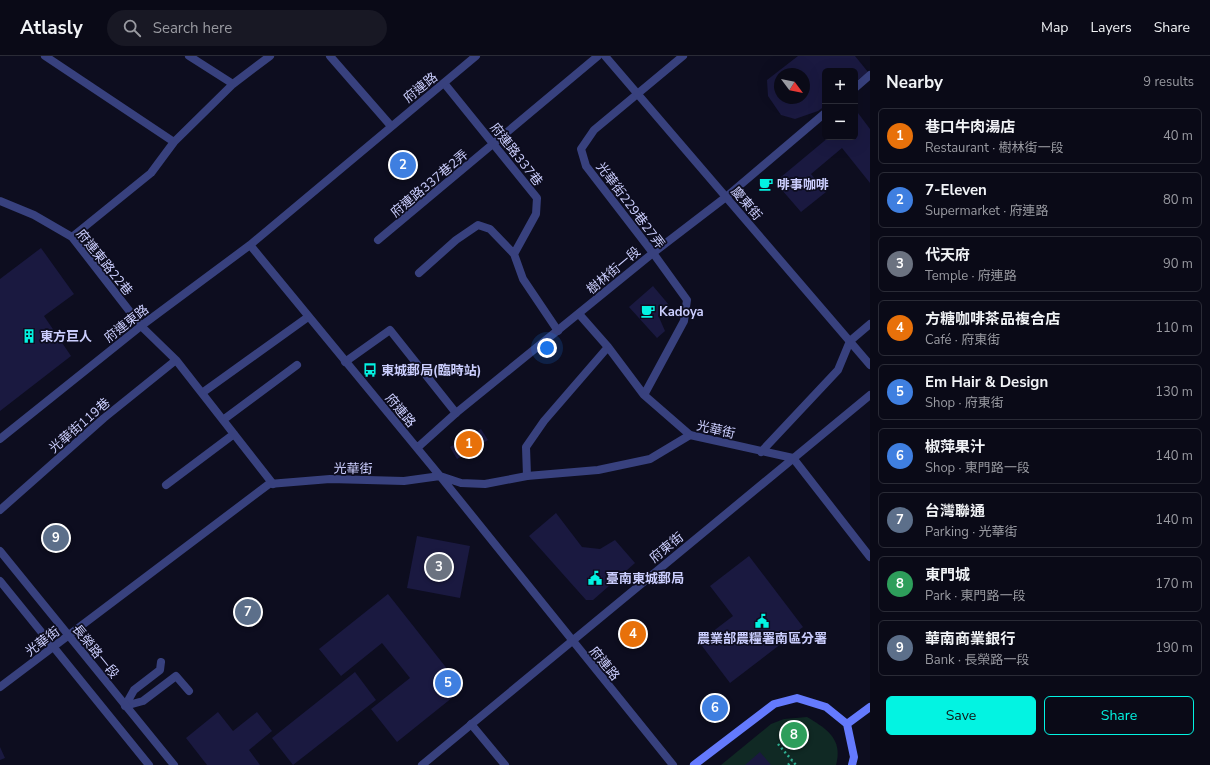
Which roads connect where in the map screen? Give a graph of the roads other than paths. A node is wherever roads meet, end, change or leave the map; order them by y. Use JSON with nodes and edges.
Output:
{"nodes":[{"id":1,"x":45,"y":56,"type":"edge"},
{"id":2,"x":188,"y":56,"type":"edge"},
{"id":3,"x":270,"y":56,"type":"edge"},
{"id":4,"x":330,"y":56,"type":"edge"},
{"id":5,"x":476,"y":56,"type":"edge"},
{"id":6,"x":598,"y":56,"type":"edge"},
{"id":7,"x":605,"y":56,"type":"edge"},
{"id":8,"x":683,"y":56,"type":"edge"},
{"id":9,"x":870,"y":75,"type":"edge"},
{"id":10,"x":444,"y":83,"type":"junction"},
{"id":11,"x":233,"y":84,"type":"junction"},
{"id":12,"x":858,"y":85,"type":"edge"},
{"id":13,"x":637,"y":94,"type":"junction"},
{"id":14,"x":822,"y":116,"type":"edge"},
{"id":15,"x":391,"y":126,"type":"junction"},
{"id":16,"x":174,"y":142,"type":"junction"},
{"id":17,"x":494,"y":144,"type":"junction"},
{"id":18,"x":726,"y":197,"type":"junction"},
{"id":19,"x":0,"y":201,"type":"edge"},
{"id":20,"x":72,"y":236,"type":"junction"},
{"id":21,"x":378,"y":240,"type":"dead end"},
{"id":22,"x":250,"y":245,"type":"junction"},
{"id":23,"x":653,"y":253,"type":"junction"},
{"id":24,"x":514,"y":254,"type":"junction"},
{"id":25,"x":419,"y":273,"type":"dead end"},
{"id":26,"x":579,"y":314,"type":"junction"},
{"id":27,"x":308,"y":317,"type":"junction"},
{"id":28,"x":870,"y":324,"type":"edge"},
{"id":29,"x":141,"y":326,"type":"junction"},
{"id":30,"x":558,"y":331,"type":"junction"},
{"id":31,"x":850,"y":341,"type":"junction"},
{"id":32,"x":608,"y":347,"type":"junction"},
{"id":33,"x":176,"y":360,"type":"junction"},
{"id":34,"x":345,"y":362,"type":"junction"},
{"id":35,"x":297,"y":364,"type":"dead end"},
{"id":36,"x":870,"y":365,"type":"edge"},
{"id":37,"x":202,"y":394,"type":"junction"},
{"id":38,"x":644,"y":395,"type":"junction"},
{"id":39,"x":870,"y":395,"type":"edge"},
{"id":40,"x":456,"y":413,"type":"junction"},
{"id":41,"x":223,"y":420,"type":"junction"},
{"id":42,"x":234,"y":434,"type":"junction"},
{"id":43,"x":690,"y":435,"type":"junction"},
{"id":44,"x":0,"y":439,"type":"edge"},
{"id":45,"x":417,"y":448,"type":"junction"},
{"id":46,"x":761,"y":452,"type":"junction"},
{"id":47,"x":792,"y":458,"type":"junction"},
{"id":48,"x":440,"y":476,"type":"junction"},
{"id":49,"x":527,"y":476,"type":"junction"},
{"id":50,"x":273,"y":484,"type":"junction"},
{"id":51,"x":166,"y":486,"type":"dead end"},
{"id":52,"x":0,"y":510,"type":"edge"},
{"id":53,"x":0,"y":551,"type":"edge"},
{"id":54,"x":870,"y":557,"type":"edge"},
{"id":55,"x":0,"y":581,"type":"edge"},
{"id":56,"x":69,"y":636,"type":"junction"},
{"id":57,"x":572,"y":640,"type":"junction"},
{"id":58,"x":55,"y":646,"type":"junction"},
{"id":59,"x":161,"y":662,"type":"dead end"},
{"id":60,"x":0,"y":687,"type":"edge"},
{"id":61,"x":189,"y":691,"type":"dead end"},
{"id":62,"x":125,"y":706,"type":"junction"},
{"id":63,"x":870,"y":707,"type":"edge"},
{"id":64,"x":471,"y":724,"type":"junction"},
{"id":65,"x":847,"y":724,"type":"junction"},
{"id":66,"x":149,"y":765,"type":"edge"},
{"id":67,"x":174,"y":765,"type":"edge"},
{"id":68,"x":422,"y":765,"type":"edge"},
{"id":69,"x":505,"y":765,"type":"edge"},
{"id":70,"x":673,"y":765,"type":"edge"},
{"id":71,"x":694,"y":765,"type":"edge"},
{"id":72,"x":852,"y":765,"type":"edge"}],
"edges":[{"from":1,"to":16,"type":"street"},
{"from":2,"to":11,"type":"street"},
{"from":3,"to":11,"type":"street"},
{"from":4,"to":15,"type":"street"},
{"from":5,"to":10,"type":"street","name":"府連路"},
{"from":6,"to":17,"type":"street","name":"府連路337巷2弄"},
{"from":7,"to":13,"type":"street","name":"慶東街"},
{"from":8,"to":13,"type":"street","name":"光華街229巷27弄"},
{"from":9,"to":12,"type":"street"},
{"from":10,"to":15,"type":"street","name":"府連路"},
{"from":10,"to":17,"type":"street","name":"府連路337巷"},
{"from":11,"to":16,"type":"street"},
{"from":13,"to":18,"type":"street","name":"慶東街"},
{"from":13,"to":23,"type":"street","name":"光華街229巷27弄"},
{"from":14,"to":18,"type":"street","name":"樹林街一段"},
{"from":15,"to":22,"type":"street","name":"府連路"},
{"from":16,"to":20,"type":"street"},
{"from":17,"to":21,"type":"street","name":"府連路337巷2弄"},
{"from":17,"to":24,"type":"street","name":"府連路337巷"},
{"from":18,"to":23,"type":"street","name":"樹林街一段"},
{"from":18,"to":31,"type":"street","name":"慶東街"},
{"from":19,"to":20,"type":"street","name":"府連東路22巷"},
{"from":20,"to":29,"type":"street","name":"府連東路22巷"},
{"from":22,"to":27,"type":"street","name":"府連路"},
{"from":22,"to":29,"type":"street","name":"府連東路"},
{"from":23,"to":26,"type":"street","name":"樹林街一段"},
{"from":23,"to":38,"type":"street","name":"光華街229巷27弄"},
{"from":24,"to":25,"type":"street"},
{"from":24,"to":30,"type":"street"},
{"from":26,"to":30,"type":"street","name":"樹林街一段"},
{"from":26,"to":32,"type":"street"},
{"from":27,"to":34,"type":"street","name":"府連路"},
{"from":27,"to":37,"type":"street"},
{"from":28,"to":31,"type":"street"},
{"from":29,"to":33,"type":"street"},
{"from":29,"to":44,"type":"street","name":"府連東路"},
{"from":30,"to":40,"type":"street","name":"樹林街一段"},
{"from":31,"to":36,"type":"street","name":"慶東街"},
{"from":31,"to":46,"type":"street"},
{"from":32,"to":38,"type":"street"},
{"from":32,"to":49,"type":"street"},
{"from":33,"to":37,"type":"street"},
{"from":33,"to":52,"type":"street","name":"光華街119巷"},
{"from":34,"to":40,"type":"street"},
{"from":34,"to":45,"type":"street","name":"府連路"},
{"from":35,"to":41,"type":"street"},
{"from":37,"to":41,"type":"street"},
{"from":38,"to":43,"type":"street"},
{"from":39,"to":47,"type":"street","name":"府東街"},
{"from":40,"to":45,"type":"street","name":"樹林街一段"},
{"from":41,"to":42,"type":"street"},
{"from":42,"to":50,"type":"street"},
{"from":42,"to":51,"type":"street"},
{"from":43,"to":46,"type":"street","name":"光華街"},
{"from":43,"to":49,"type":"street","name":"光華街"},
{"from":45,"to":48,"type":"street","name":"府連路"},
{"from":46,"to":47,"type":"street","name":"光華街"},
{"from":47,"to":54,"type":"street"},
{"from":47,"to":57,"type":"street","name":"府東街"},
{"from":48,"to":49,"type":"street","name":"光華街"},
{"from":48,"to":50,"type":"street","name":"光華街"},
{"from":48,"to":57,"type":"street","name":"府連路"},
{"from":50,"to":56,"type":"street","name":"光華街"},
{"from":53,"to":56,"type":"street","name":"長榮路一段"},
{"from":55,"to":58,"type":"street"},
{"from":56,"to":58,"type":"street","name":"光華街"},
{"from":56,"to":62,"type":"street","name":"長榮路一段"},
{"from":57,"to":64,"type":"street","name":"府東街"},
{"from":57,"to":70,"type":"street","name":"府連路"},
{"from":58,"to":60,"type":"street","name":"光華街"},
{"from":58,"to":66,"type":"street"},
{"from":59,"to":62,"type":"street"},
{"from":61,"to":62,"type":"street"},
{"from":62,"to":67,"type":"street","name":"長榮路一段"},
{"from":63,"to":65,"type":"main road"},
{"from":64,"to":68,"type":"street","name":"府東街"},
{"from":64,"to":69,"type":"street"},
{"from":65,"to":71,"type":"main road"},
{"from":65,"to":72,"type":"main road"}]}
